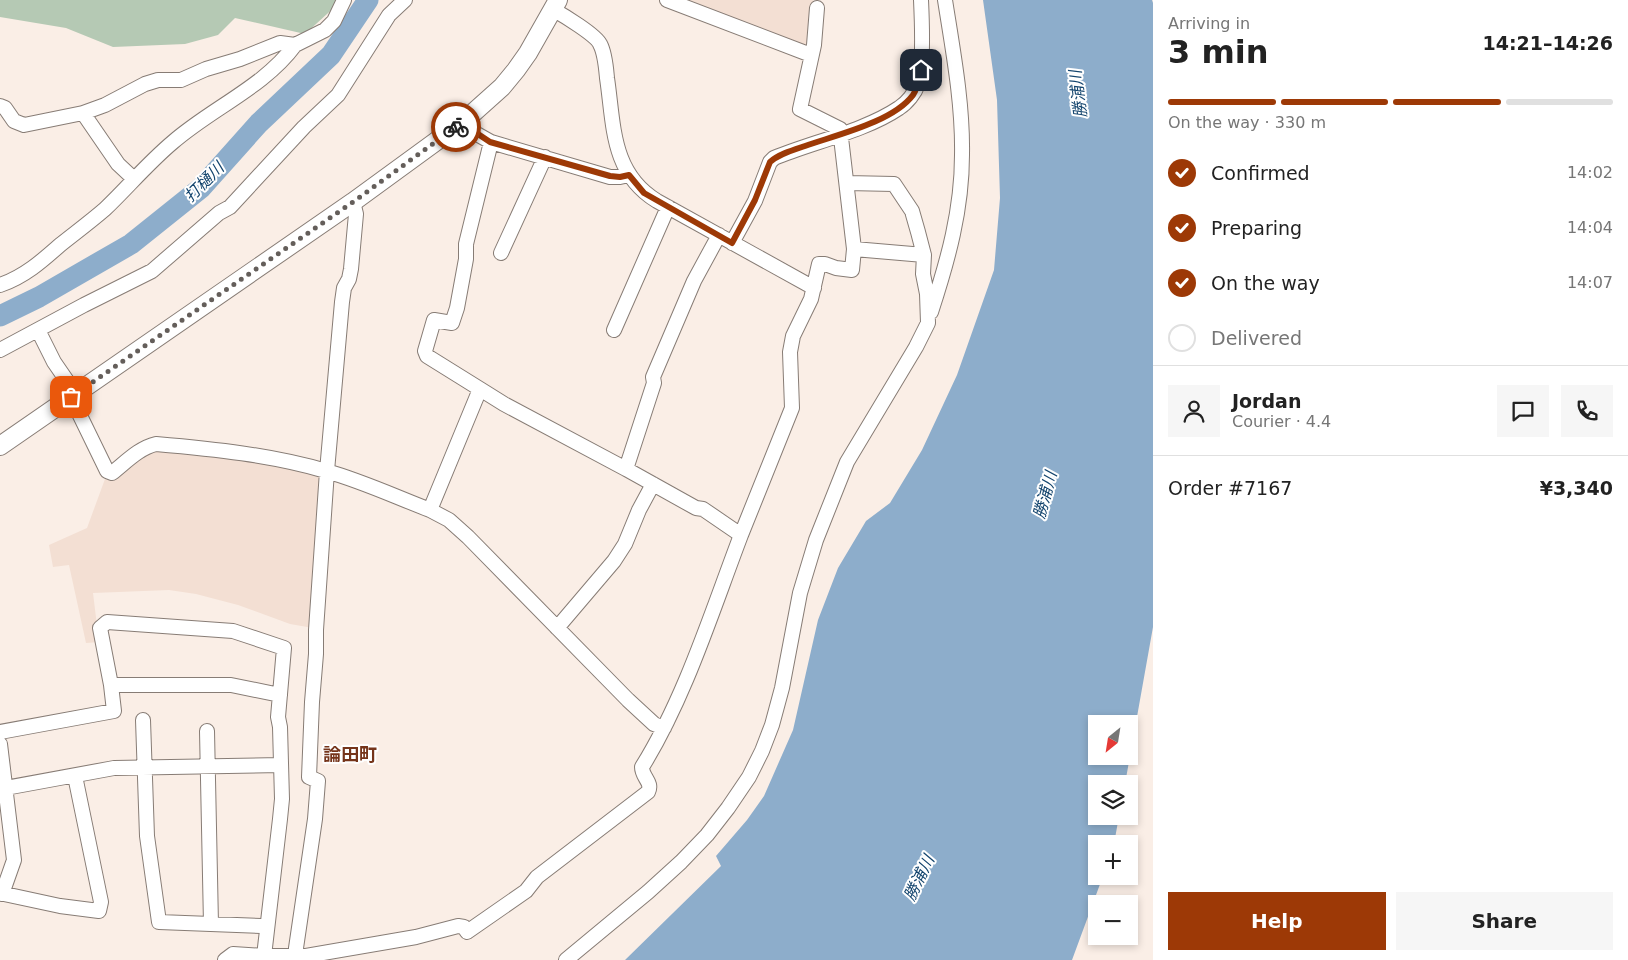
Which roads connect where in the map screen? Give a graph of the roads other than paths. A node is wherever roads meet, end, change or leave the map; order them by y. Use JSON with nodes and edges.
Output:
{"nodes":[{"id":1,"x":344,"y":0,"type":"edge"},
{"id":2,"x":405,"y":0,"type":"edge"},
{"id":3,"x":667,"y":0,"type":"edge"},
{"id":4,"x":921,"y":0,"type":"edge"},
{"id":5,"x":945,"y":0,"type":"edge"},
{"id":6,"x":556,"y":5,"type":"edge"},
{"id":7,"x":817,"y":8,"type":"dead end"},
{"id":8,"x":295,"y":45,"type":"junction"},
{"id":9,"x":811,"y":56,"type":"junction"},
{"id":10,"x":0,"y":106,"type":"edge"},
{"id":11,"x":83,"y":113,"type":"junction"},
{"id":12,"x":464,"y":121,"type":"junction"},
{"id":13,"x":841,"y":134,"type":"junction"},
{"id":14,"x":490,"y":142,"type":"junction"},
{"id":15,"x":545,"y":157,"type":"junction"},
{"id":16,"x":629,"y":175,"type":"junction"},
{"id":17,"x":134,"y":179,"type":"junction"},
{"id":18,"x":847,"y":183,"type":"junction"},
{"id":19,"x":353,"y":202,"type":"junction"},
{"id":20,"x":668,"y":207,"type":"junction"},
{"id":21,"x":718,"y":235,"type":"junction"},
{"id":22,"x":732,"y":243,"type":"junction"},
{"id":23,"x":854,"y":249,"type":"junction"},
{"id":24,"x":501,"y":253,"type":"dead end"},
{"id":25,"x":924,"y":255,"type":"junction"},
{"id":26,"x":0,"y":285,"type":"edge"},
{"id":27,"x":814,"y":288,"type":"junction"},
{"id":28,"x":928,"y":323,"type":"junction"},
{"id":29,"x":38,"y":330,"type":"junction"},
{"id":30,"x":614,"y":330,"type":"dead end"},
{"id":31,"x":0,"y":350,"type":"edge"},
{"id":32,"x":480,"y":389,"type":"junction"},
{"id":33,"x":74,"y":396,"type":"junction"},
{"id":34,"x":0,"y":446,"type":"edge"},
{"id":35,"x":626,"y":468,"type":"junction"},
{"id":36,"x":327,"y":471,"type":"junction"},
{"id":37,"x":652,"y":484,"type":"junction"},
{"id":38,"x":430,"y":510,"type":"junction"},
{"id":39,"x":741,"y":535,"type":"junction"},
{"id":40,"x":558,"y":628,"type":"junction"},
{"id":41,"x":111,"y":685,"type":"junction"},
{"id":42,"x":280,"y":695,"type":"junction"},
{"id":43,"x":143,"y":720,"type":"dead end"},
{"id":44,"x":664,"y":728,"type":"junction"},
{"id":45,"x":207,"y":731,"type":"dead end"},
{"id":46,"x":0,"y":732,"type":"edge"},
{"id":47,"x":0,"y":744,"type":"edge"},
{"id":48,"x":280,"y":765,"type":"junction"},
{"id":49,"x":207,"y":766,"type":"junction"},
{"id":50,"x":145,"y":767,"type":"junction"},
{"id":51,"x":76,"y":776,"type":"junction"},
{"id":52,"x":3,"y":788,"type":"edge"},
{"id":53,"x":1,"y":893,"type":"edge"},
{"id":54,"x":211,"y":924,"type":"junction"},
{"id":55,"x":267,"y":928,"type":"junction"},
{"id":56,"x":264,"y":956,"type":"junction"},
{"id":57,"x":296,"y":958,"type":"edge"},
{"id":58,"x":225,"y":960,"type":"edge"},
{"id":59,"x":566,"y":960,"type":"edge"}],
"edges":[{"from":1,"to":8,"type":"street"},
{"from":2,"to":29,"type":"street"},
{"from":3,"to":9,"type":"street"},
{"from":4,"to":13,"type":"street"},
{"from":5,"to":28,"type":"street"},
{"from":6,"to":12,"type":"main road"},
{"from":6,"to":16,"type":"street"},
{"from":7,"to":9,"type":"street"},
{"from":8,"to":11,"type":"street"},
{"from":8,"to":17,"type":"street"},
{"from":9,"to":13,"type":"street"},
{"from":10,"to":11,"type":"street"},
{"from":11,"to":17,"type":"street"},
{"from":12,"to":14,"type":"street"},
{"from":12,"to":19,"type":"main road"},
{"from":13,"to":18,"type":"street"},
{"from":13,"to":22,"type":"street"},
{"from":14,"to":15,"type":"street"},
{"from":14,"to":32,"type":"street"},
{"from":15,"to":16,"type":"street"},
{"from":15,"to":24,"type":"street"},
{"from":16,"to":20,"type":"street"},
{"from":17,"to":26,"type":"street"},
{"from":18,"to":23,"type":"street"},
{"from":18,"to":25,"type":"street"},
{"from":19,"to":33,"type":"main road"},
{"from":19,"to":36,"type":"street"},
{"from":20,"to":21,"type":"street"},
{"from":20,"to":30,"type":"street"},
{"from":21,"to":22,"type":"street"},
{"from":21,"to":35,"type":"street"},
{"from":22,"to":27,"type":"street"},
{"from":23,"to":25,"type":"street"},
{"from":23,"to":27,"type":"street"},
{"from":25,"to":28,"type":"street"},
{"from":27,"to":39,"type":"street"},
{"from":28,"to":59,"type":"street"},
{"from":29,"to":31,"type":"street"},
{"from":29,"to":33,"type":"street"},
{"from":32,"to":35,"type":"street"},
{"from":32,"to":38,"type":"street"},
{"from":33,"to":34,"type":"main road"},
{"from":33,"to":36,"type":"street"},
{"from":35,"to":37,"type":"street"},
{"from":36,"to":38,"type":"street"},
{"from":36,"to":57,"type":"street"},
{"from":37,"to":39,"type":"street"},
{"from":37,"to":40,"type":"street"},
{"from":38,"to":40,"type":"street"},
{"from":39,"to":44,"type":"street"},
{"from":40,"to":44,"type":"street"},
{"from":41,"to":42,"type":"street"},
{"from":41,"to":42,"type":"street"},
{"from":41,"to":46,"type":"street"},
{"from":42,"to":48,"type":"street"},
{"from":43,"to":50,"type":"street"},
{"from":44,"to":57,"type":"street"},
{"from":45,"to":49,"type":"street"},
{"from":47,"to":52,"type":"street"},
{"from":48,"to":49,"type":"street"},
{"from":48,"to":55,"type":"street"},
{"from":49,"to":50,"type":"street"},
{"from":49,"to":54,"type":"street"},
{"from":50,"to":51,"type":"street"},
{"from":50,"to":54,"type":"street"},
{"from":51,"to":52,"type":"street"},
{"from":51,"to":53,"type":"street"},
{"from":52,"to":53,"type":"street"},
{"from":54,"to":55,"type":"street"},
{"from":55,"to":56,"type":"street"},
{"from":56,"to":57,"type":"street"},
{"from":56,"to":58,"type":"street"}]}
